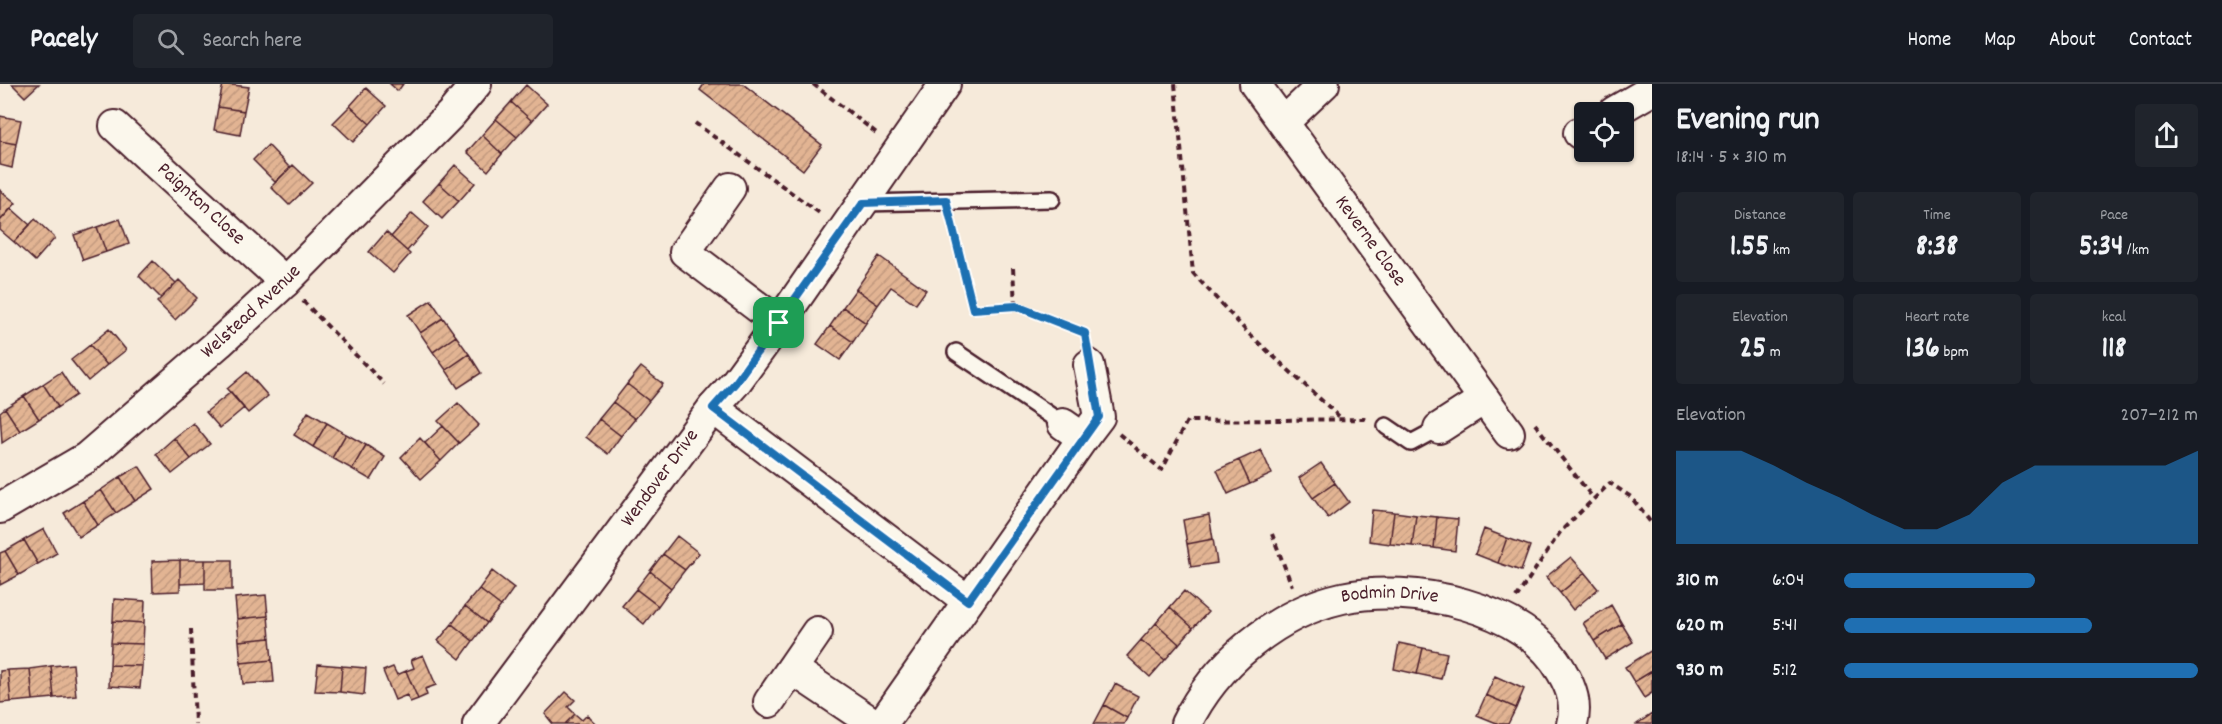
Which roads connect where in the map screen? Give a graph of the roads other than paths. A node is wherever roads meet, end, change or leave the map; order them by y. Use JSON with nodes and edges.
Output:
{"nodes":[{"id":1,"x":476,"y":84,"type":"edge"},
{"id":2,"x":945,"y":84,"type":"edge"},
{"id":3,"x":1255,"y":84,"type":"edge"},
{"id":4,"x":1324,"y":84,"type":"edge"},
{"id":5,"x":1652,"y":90,"type":"edge"},
{"id":6,"x":1631,"y":102,"type":"edge"},
{"id":7,"x":1284,"y":122,"type":"junction"},
{"id":8,"x":115,"y":126,"type":"dead end"},
{"id":9,"x":730,"y":188,"type":"dead end"},
{"id":10,"x":1052,"y":199,"type":"dead end"},
{"id":11,"x":863,"y":203,"type":"junction"},
{"id":12,"x":285,"y":282,"type":"junction"},
{"id":13,"x":779,"y":323,"type":"junction"},
{"id":14,"x":956,"y":352,"type":"dead end"},
{"id":15,"x":1089,"y":365,"type":"road end"},
{"id":16,"x":1484,"y":399,"type":"junction"},
{"id":17,"x":713,"y":408,"type":"junction"},
{"id":18,"x":1082,"y":426,"type":"junction"},
{"id":19,"x":1386,"y":426,"type":"road end"},
{"id":20,"x":1438,"y":428,"type":"joint"},
{"id":21,"x":1509,"y":433,"type":"road end"},
{"id":22,"x":0,"y":508,"type":"edge"},
{"id":23,"x":968,"y":601,"type":"junction"},
{"id":24,"x":817,"y":632,"type":"dead end"},
{"id":25,"x":792,"y":669,"type":"junction"},
{"id":26,"x":769,"y":702,"type":"dead end"},
{"id":27,"x":478,"y":724,"type":"edge"},
{"id":28,"x":874,"y":724,"type":"edge"},
{"id":29,"x":882,"y":724,"type":"edge"},
{"id":30,"x":1186,"y":724,"type":"edge"},
{"id":31,"x":1572,"y":724,"type":"edge"}],
"edges":[{"from":1,"to":12,"type":"street","name":"Welstead Avenue"},
{"from":2,"to":11,"type":"street","name":"Wendover Drive"},
{"from":3,"to":7,"type":"street","name":"Keverne Close"},
{"from":4,"to":7,"type":"street"},
{"from":5,"to":6,"type":"street"},
{"from":7,"to":16,"type":"street","name":"Keverne Close"},
{"from":8,"to":12,"type":"street","name":"Paignton Close"},
{"from":9,"to":13,"type":"street"},
{"from":10,"to":11,"type":"lane"},
{"from":11,"to":13,"type":"street","name":"Wendover Drive"},
{"from":12,"to":22,"type":"street","name":"Welstead Avenue"},
{"from":13,"to":17,"type":"street","name":"Wendover Drive"},
{"from":14,"to":18,"type":"lane"},
{"from":15,"to":18,"type":"street"},
{"from":16,"to":20,"type":"street"},
{"from":16,"to":21,"type":"street","name":"Keverne Close"},
{"from":17,"to":23,"type":"street"},
{"from":17,"to":27,"type":"street","name":"Wendover Drive"},
{"from":18,"to":23,"type":"street"},
{"from":19,"to":20,"type":"lane"},
{"from":23,"to":29,"type":"street"},
{"from":24,"to":25,"type":"street"},
{"from":25,"to":26,"type":"street"},
{"from":25,"to":28,"type":"street"},
{"from":30,"to":31,"type":"street","name":"Bodmin Drive"}]}
